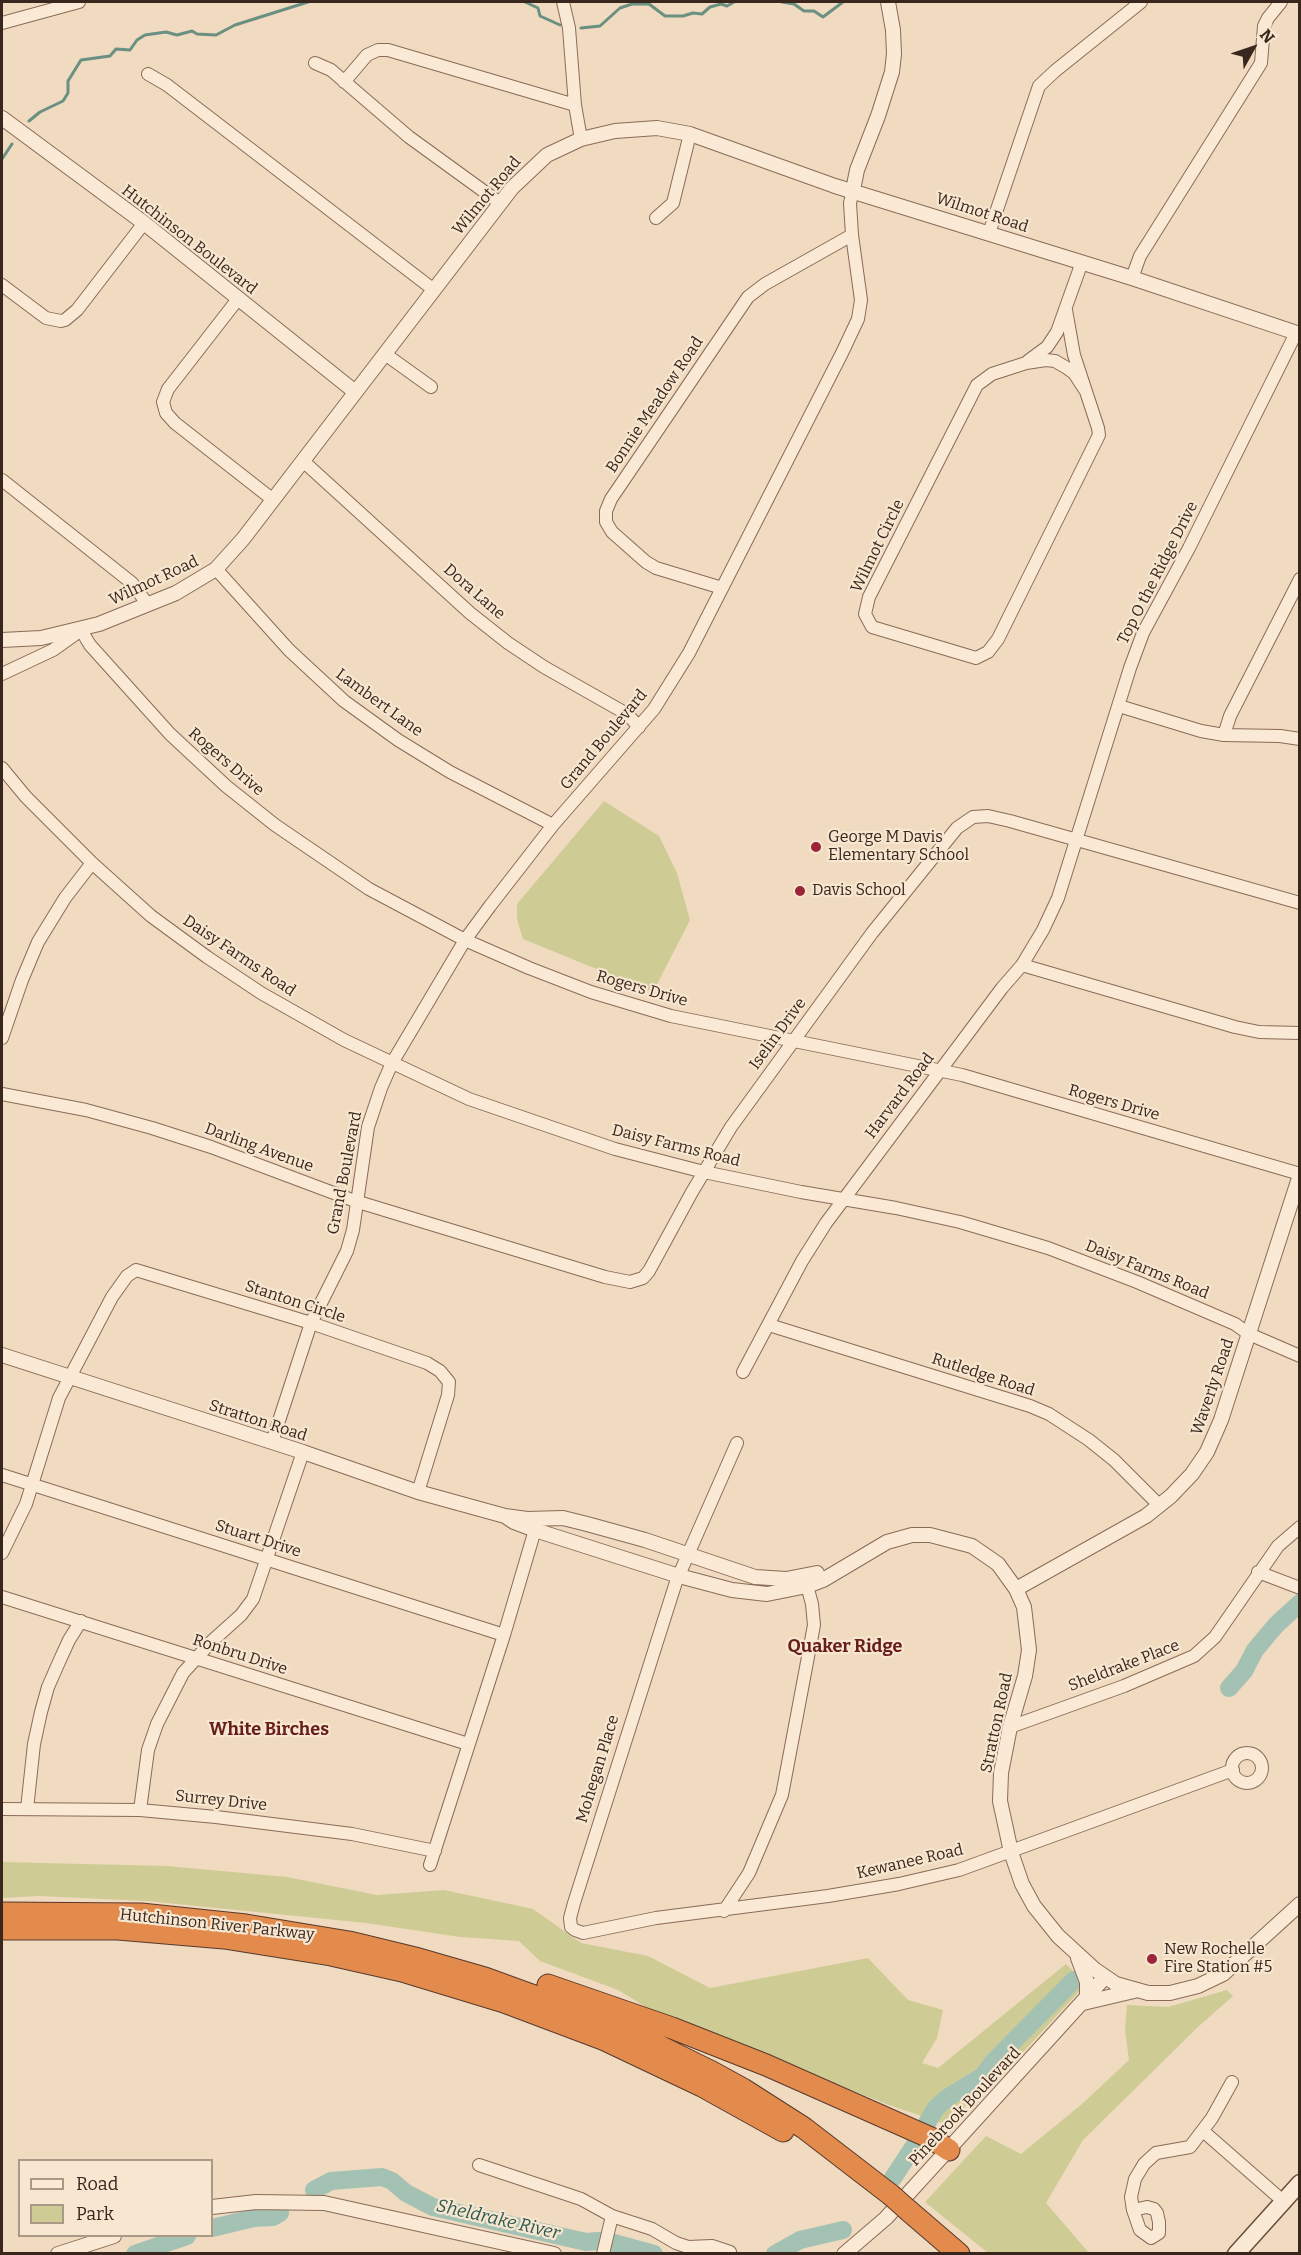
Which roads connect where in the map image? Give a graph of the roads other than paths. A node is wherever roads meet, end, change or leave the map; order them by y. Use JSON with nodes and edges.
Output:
{"nodes":[{"id":1,"x":79,"y":2,"type":"edge"},
{"id":2,"x":563,"y":2,"type":"edge"},
{"id":3,"x":889,"y":2,"type":"edge"},
{"id":4,"x":1141,"y":2,"type":"edge"},
{"id":5,"x":1281,"y":2,"type":"edge"},
{"id":6,"x":2,"y":23,"type":"edge"},
{"id":7,"x":315,"y":63,"type":"dead end"},
{"id":8,"x":148,"y":74,"type":"dead end"},
{"id":9,"x":344,"y":82,"type":"junction"},
{"id":10,"x":574,"y":105,"type":"junction"},
{"id":11,"x":2,"y":118,"type":"edge"},
{"id":12,"x":690,"y":134,"type":"junction"},
{"id":13,"x":581,"y":139,"type":"junction"},
{"id":14,"x":853,"y":190,"type":"junction"},
{"id":15,"x":500,"y":203,"type":"junction"},
{"id":16,"x":656,"y":218,"type":"dead end"},
{"id":17,"x":144,"y":224,"type":"junction"},
{"id":18,"x":989,"y":233,"type":"junction"},
{"id":19,"x":852,"y":235,"type":"junction"},
{"id":20,"x":1082,"y":262,"type":"junction"},
{"id":21,"x":1132,"y":278,"type":"junction"},
{"id":22,"x":2,"y":285,"type":"edge"},
{"id":23,"x":434,"y":290,"type":"junction"},
{"id":24,"x":238,"y":299,"type":"junction"},
{"id":25,"x":1066,"y":310,"type":"junction"},
{"id":26,"x":1298,"y":334,"type":"edge"},
{"id":27,"x":385,"y":354,"type":"junction"},
{"id":28,"x":1026,"y":363,"type":"junction"},
{"id":29,"x":431,"y":387,"type":"dead end"},
{"id":30,"x":1084,"y":390,"type":"junction"},
{"id":31,"x":354,"y":391,"type":"junction"},
{"id":32,"x":303,"y":461,"type":"junction"},
{"id":33,"x":2,"y":480,"type":"edge"},
{"id":34,"x":272,"y":499,"type":"junction"},
{"id":35,"x":216,"y":569,"type":"junction"},
{"id":36,"x":1299,"y":579,"type":"edge"},
{"id":37,"x":722,"y":588,"type":"junction"},
{"id":38,"x":148,"y":605,"type":"junction"},
{"id":39,"x":81,"y":630,"type":"junction"},
{"id":40,"x":2,"y":640,"type":"edge"},
{"id":41,"x":2,"y":674,"type":"edge"},
{"id":42,"x":1119,"y":706,"type":"junction"},
{"id":43,"x":639,"y":727,"type":"junction"},
{"id":44,"x":1224,"y":735,"type":"junction"},
{"id":45,"x":1299,"y":739,"type":"edge"},
{"id":46,"x":2,"y":768,"type":"edge"},
{"id":47,"x":553,"y":825,"type":"junction"},
{"id":48,"x":1076,"y":839,"type":"junction"},
{"id":49,"x":92,"y":863,"type":"junction"},
{"id":50,"x":1299,"y":903,"type":"edge"},
{"id":51,"x":465,"y":940,"type":"junction"},
{"id":52,"x":1022,"y":965,"type":"junction"},
{"id":53,"x":1299,"y":1033,"type":"edge"},
{"id":54,"x":2,"y":1038,"type":"edge"},
{"id":55,"x":793,"y":1041,"type":"junction"},
{"id":56,"x":392,"y":1063,"type":"junction"},
{"id":57,"x":939,"y":1071,"type":"junction"},
{"id":58,"x":2,"y":1094,"type":"edge"},
{"id":59,"x":704,"y":1172,"type":"junction"},
{"id":60,"x":1299,"y":1174,"type":"edge"},
{"id":61,"x":844,"y":1199,"type":"junction"},
{"id":62,"x":355,"y":1202,"type":"junction"},
{"id":63,"x":639,"y":1280,"type":"joint"},
{"id":64,"x":311,"y":1323,"type":"junction"},
{"id":65,"x":769,"y":1325,"type":"junction"},
{"id":66,"x":1249,"y":1334,"type":"junction"},
{"id":67,"x":2,"y":1355,"type":"edge"},
{"id":68,"x":1299,"y":1356,"type":"edge"},
{"id":69,"x":743,"y":1372,"type":"dead end"},
{"id":70,"x":69,"y":1377,"type":"junction"},
{"id":71,"x":272,"y":1442,"type":"junction"},
{"id":72,"x":737,"y":1443,"type":"dead end"},
{"id":73,"x":303,"y":1452,"type":"junction"},
{"id":74,"x":2,"y":1474,"type":"edge"},
{"id":75,"x":32,"y":1484,"type":"junction"},
{"id":76,"x":418,"y":1492,"type":"junction"},
{"id":77,"x":1160,"y":1506,"type":"junction"},
{"id":78,"x":537,"y":1524,"type":"junction"},
{"id":79,"x":1299,"y":1527,"type":"edge"},
{"id":80,"x":2,"y":1552,"type":"edge"},
{"id":81,"x":688,"y":1554,"type":"junction"},
{"id":82,"x":268,"y":1559,"type":"junction"},
{"id":83,"x":1258,"y":1572,"type":"junction"},
{"id":84,"x":679,"y":1576,"type":"junction"},
{"id":85,"x":806,"y":1582,"type":"junction"},
{"id":86,"x":1017,"y":1588,"type":"junction"},
{"id":87,"x":1299,"y":1588,"type":"edge"},
{"id":88,"x":2,"y":1597,"type":"edge"},
{"id":89,"x":81,"y":1621,"type":"junction"},
{"id":90,"x":504,"y":1635,"type":"junction"},
{"id":91,"x":197,"y":1659,"type":"junction"},
{"id":92,"x":1010,"y":1726,"type":"junction"},
{"id":93,"x":468,"y":1744,"type":"junction"},
{"id":94,"x":1233,"y":1770,"type":"dead end"},
{"id":95,"x":2,"y":1809,"type":"edge"},
{"id":96,"x":27,"y":1809,"type":"junction"},
{"id":97,"x":140,"y":1810,"type":"junction"},
{"id":98,"x":435,"y":1851,"type":"junction"},
{"id":99,"x":1011,"y":1852,"type":"junction"},
{"id":100,"x":430,"y":1865,"type":"dead end"},
{"id":101,"x":1299,"y":1904,"type":"edge"},
{"id":102,"x":724,"y":1911,"type":"junction"},
{"id":103,"x":2,"y":1913,"type":"edge"},
{"id":104,"x":617,"y":1926,"type":"joint"},
{"id":105,"x":2,"y":1929,"type":"edge"},
{"id":106,"x":1076,"y":1954,"type":"junction"},
{"id":107,"x":419,"y":1959,"type":"junction"},
{"id":108,"x":1105,"y":1977,"type":"junction"},
{"id":109,"x":1136,"y":1990,"type":"junction"},
{"id":110,"x":1084,"y":2000,"type":"junction"},
{"id":111,"x":1232,"y":2082,"type":"dead end"},
{"id":112,"x":1203,"y":2131,"type":"junction"},
{"id":113,"x":949,"y":2150,"type":"junction"},
{"id":114,"x":479,"y":2165,"type":"dead end"},
{"id":115,"x":1299,"y":2183,"type":"edge"},
{"id":116,"x":887,"y":2200,"type":"junction"},
{"id":117,"x":1283,"y":2201,"type":"junction"},
{"id":118,"x":213,"y":2207,"type":"edge"},
{"id":119,"x":1133,"y":2210,"type":"dead end"},
{"id":120,"x":612,"y":2216,"type":"junction"},
{"id":121,"x":905,"y":2216,"type":"junction"},
{"id":122,"x":108,"y":2237,"type":"edge"},
{"id":123,"x":605,"y":2246,"type":"edge"},
{"id":124,"x":730,"y":2252,"type":"edge"},
{"id":125,"x":58,"y":2253,"type":"edge"},
{"id":126,"x":554,"y":2253,"type":"edge"},
{"id":127,"x":844,"y":2253,"type":"edge"},
{"id":128,"x":941,"y":2253,"type":"edge"},
{"id":129,"x":959,"y":2253,"type":"edge"},
{"id":130,"x":1236,"y":2253,"type":"edge"}],
"edges":[{"from":1,"to":6,"type":"street"},
{"from":2,"to":10,"type":"street"},
{"from":3,"to":14,"type":"street","name":"Grand Boulevard"},
{"from":4,"to":18,"type":"street"},
{"from":5,"to":21,"type":"street"},
{"from":7,"to":9,"type":"street"},
{"from":8,"to":23,"type":"street"},
{"from":9,"to":10,"type":"street"},
{"from":9,"to":15,"type":"street"},
{"from":10,"to":13,"type":"street"},
{"from":11,"to":17,"type":"street","name":"Hutchinson Boulevard"},
{"from":12,"to":13,"type":"street","name":"Wilmot Road"},
{"from":12,"to":14,"type":"street","name":"Wilmot Road"},
{"from":12,"to":16,"type":"street"},
{"from":13,"to":15,"type":"street","name":"Wilmot Road"},
{"from":14,"to":18,"type":"street","name":"Wilmot Road"},
{"from":14,"to":19,"type":"street","name":"Grand Boulevard"},
{"from":15,"to":23,"type":"street","name":"Wilmot Road"},
{"from":17,"to":22,"type":"street"},
{"from":17,"to":24,"type":"street","name":"Hutchinson Boulevard"},
{"from":18,"to":20,"type":"street","name":"Wilmot Road"},
{"from":19,"to":37,"type":"street","name":"Grand Boulevard"},
{"from":19,"to":37,"type":"street","name":"Bonnie Meadow Road"},
{"from":20,"to":21,"type":"street","name":"Wilmot Road"},
{"from":20,"to":25,"type":"street","name":"Wilmot Circle"},
{"from":21,"to":26,"type":"street","name":"Wilmot Road"},
{"from":23,"to":27,"type":"street","name":"Wilmot Road"},
{"from":24,"to":31,"type":"street","name":"Hutchinson Boulevard"},
{"from":24,"to":34,"type":"street"},
{"from":25,"to":28,"type":"street","name":"Wilmot Circle"},
{"from":25,"to":30,"type":"street","name":"Wilmot Circle"},
{"from":26,"to":42,"type":"street","name":"Top O the Ridge Drive"},
{"from":27,"to":29,"type":"street"},
{"from":27,"to":31,"type":"street","name":"Wilmot Road"},
{"from":28,"to":30,"type":"street","name":"Wilmot Circle"},
{"from":28,"to":30,"type":"street","name":"Wilmot Circle"},
{"from":31,"to":32,"type":"street","name":"Wilmot Road"},
{"from":32,"to":34,"type":"street","name":"Wilmot Road"},
{"from":32,"to":43,"type":"street","name":"Dora Lane"},
{"from":33,"to":38,"type":"street"},
{"from":34,"to":35,"type":"street","name":"Wilmot Road"},
{"from":35,"to":38,"type":"street","name":"Wilmot Road"},
{"from":35,"to":47,"type":"street","name":"Lambert Lane"},
{"from":36,"to":44,"type":"street"},
{"from":37,"to":43,"type":"street","name":"Grand Boulevard"},
{"from":38,"to":39,"type":"street","name":"Wilmot Road"},
{"from":39,"to":40,"type":"street","name":"Wilmot Road"},
{"from":39,"to":41,"type":"street","name":"Wilmot Road"},
{"from":39,"to":51,"type":"street","name":"Rogers Drive"},
{"from":42,"to":44,"type":"street"},
{"from":42,"to":48,"type":"street","name":"Top O the Ridge Drive"},
{"from":43,"to":47,"type":"street","name":"Grand Boulevard"},
{"from":44,"to":45,"type":"street"},
{"from":46,"to":49,"type":"street","name":"Daisy Farms Road"},
{"from":47,"to":51,"type":"street","name":"Grand Boulevard"},
{"from":48,"to":50,"type":"street"},
{"from":48,"to":52,"type":"street","name":"Harvard Road"},
{"from":48,"to":55,"type":"street","name":"Iselin Drive"},
{"from":49,"to":54,"type":"street"},
{"from":49,"to":56,"type":"street","name":"Daisy Farms Road"},
{"from":51,"to":55,"type":"street","name":"Rogers Drive"},
{"from":51,"to":56,"type":"street","name":"Grand Boulevard"},
{"from":52,"to":53,"type":"street"},
{"from":52,"to":57,"type":"street","name":"Harvard Road"},
{"from":55,"to":57,"type":"street","name":"Rogers Drive"},
{"from":55,"to":59,"type":"street","name":"Iselin Drive"},
{"from":56,"to":59,"type":"street","name":"Daisy Farms Road"},
{"from":56,"to":62,"type":"street","name":"Grand Boulevard"},
{"from":57,"to":60,"type":"street","name":"Rogers Drive"},
{"from":57,"to":61,"type":"street","name":"Harvard Road"},
{"from":58,"to":62,"type":"street","name":"Darling Avenue"},
{"from":59,"to":61,"type":"street","name":"Daisy Farms Road"},
{"from":59,"to":63,"type":"street","name":"Iselin Drive"},
{"from":60,"to":66,"type":"street","name":"Waverly Road"},
{"from":61,"to":65,"type":"street","name":"Harvard Road"},
{"from":61,"to":66,"type":"street","name":"Daisy Farms Road"},
{"from":62,"to":63,"type":"street","name":"Darling Avenue"},
{"from":62,"to":64,"type":"street","name":"Grand Boulevard"},
{"from":64,"to":70,"type":"street","name":"Stanton Circle"},
{"from":64,"to":71,"type":"street","name":"Grand Boulevard"},
{"from":64,"to":76,"type":"street","name":"Stanton Circle"},
{"from":65,"to":69,"type":"street","name":"Harvard Road"},
{"from":65,"to":77,"type":"street","name":"Rutledge Road"},
{"from":66,"to":68,"type":"street","name":"Daisy Farms Road"},
{"from":66,"to":77,"type":"street","name":"Waverly Road"},
{"from":67,"to":70,"type":"street","name":"Stratton Road"},
{"from":70,"to":71,"type":"street","name":"Stratton Road"},
{"from":70,"to":75,"type":"street"},
{"from":71,"to":73,"type":"street","name":"Stratton Road"},
{"from":72,"to":81,"type":"street"},
{"from":73,"to":76,"type":"street","name":"Stratton Road"},
{"from":73,"to":82,"type":"street"},
{"from":74,"to":75,"type":"street","name":"Stuart Drive"},
{"from":75,"to":80,"type":"street"},
{"from":75,"to":82,"type":"street","name":"Stuart Drive"},
{"from":76,"to":78,"type":"street","name":"Stratton Road"},
{"from":77,"to":86,"type":"street","name":"Waverly Road"},
{"from":78,"to":81,"type":"street","name":"Stratton Road"},
{"from":78,"to":84,"type":"street","name":"Stratton Road"},
{"from":78,"to":90,"type":"street"},
{"from":79,"to":83,"type":"street","name":"Sheldrake Place"},
{"from":81,"to":84,"type":"street"},
{"from":81,"to":85,"type":"street","name":"Stratton Road"},
{"from":82,"to":90,"type":"street","name":"Stuart Drive"},
{"from":82,"to":91,"type":"street"},
{"from":83,"to":87,"type":"street"},
{"from":83,"to":92,"type":"street","name":"Sheldrake Place"},
{"from":84,"to":85,"type":"street","name":"Stratton Road"},
{"from":84,"to":104,"type":"street","name":"Mohegan Place"},
{"from":85,"to":86,"type":"street","name":"Stratton Road"},
{"from":85,"to":102,"type":"street"},
{"from":86,"to":92,"type":"street","name":"Stratton Road"},
{"from":88,"to":89,"type":"street","name":"Ronbru Drive"},
{"from":89,"to":91,"type":"street","name":"Ronbru Drive"},
{"from":89,"to":96,"type":"street"},
{"from":90,"to":93,"type":"street"},
{"from":91,"to":93,"type":"street","name":"Ronbru Drive"},
{"from":91,"to":97,"type":"street"},
{"from":92,"to":99,"type":"street","name":"Stratton Road"},
{"from":93,"to":98,"type":"street"},
{"from":94,"to":99,"type":"street","name":"Kewanee Road"},
{"from":95,"to":96,"type":"street","name":"Surrey Drive"},
{"from":96,"to":97,"type":"street","name":"Surrey Drive"},
{"from":97,"to":98,"type":"street","name":"Surrey Drive"},
{"from":98,"to":100,"type":"street"},
{"from":99,"to":102,"type":"street","name":"Kewanee Road"},
{"from":99,"to":106,"type":"street","name":"Stratton Road"},
{"from":101,"to":109,"type":"street","name":"Stratton Road"},
{"from":102,"to":104,"type":"street","name":"Kewanee Road"},
{"from":103,"to":107,"type":"highway","name":"Hutchinson River Parkway"},
{"from":105,"to":116,"type":"highway","name":"Hutchinson River Parkway"},
{"from":106,"to":108,"type":"street","name":"Stratton Road"},
{"from":106,"to":110,"type":"street"},
{"from":107,"to":113,"type":"highway"},
{"from":107,"to":116,"type":"highway","name":"Hutchinson River Parkway"},
{"from":108,"to":109,"type":"street","name":"Stratton Road"},
{"from":108,"to":110,"type":"street","name":"Pinebrook Boulevard"},
{"from":109,"to":110,"type":"street"},
{"from":110,"to":113,"type":"street","name":"Pinebrook Boulevard"},
{"from":111,"to":112,"type":"street"},
{"from":112,"to":117,"type":"street"},
{"from":112,"to":119,"type":"street"},
{"from":113,"to":127,"type":"street","name":"Pinebrook Boulevard"},
{"from":114,"to":120,"type":"street"},
{"from":115,"to":117,"type":"main road"},
{"from":116,"to":121,"type":"highway","name":"Hutchinson River Parkway"},
{"from":117,"to":130,"type":"main road"},
{"from":118,"to":126,"type":"street"},
{"from":120,"to":123,"type":"street"},
{"from":120,"to":124,"type":"street"},
{"from":121,"to":128,"type":"highway","name":"Hutchinson River Parkway"},
{"from":121,"to":129,"type":"highway","name":"Hutchinson River Parkway"},
{"from":122,"to":125,"type":"street"}]}
